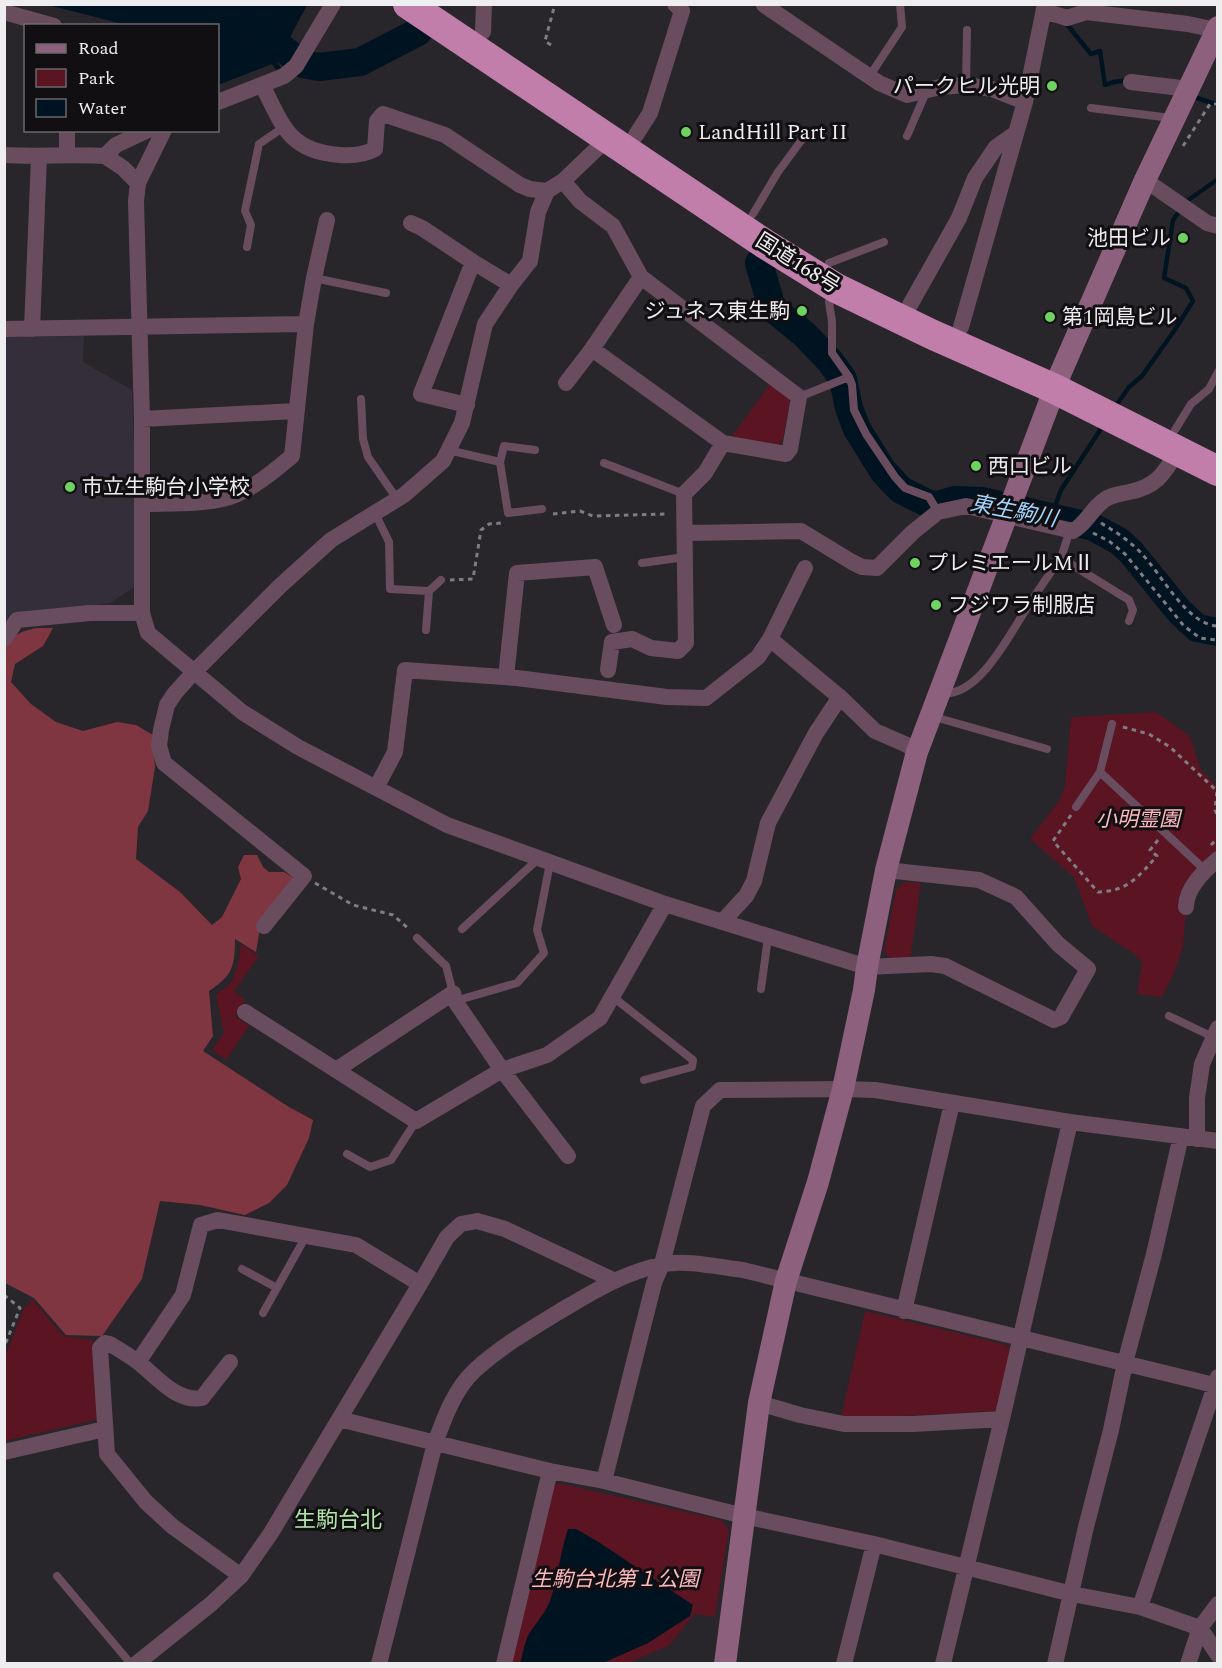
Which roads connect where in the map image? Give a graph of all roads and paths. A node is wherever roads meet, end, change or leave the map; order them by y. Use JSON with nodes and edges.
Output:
{"nodes":[{"id":1,"x":333,"y":4,"type":"edge"},
{"id":2,"x":408,"y":4,"type":"edge"},
{"id":3,"x":440,"y":4,"type":"edge"},
{"id":4,"x":555,"y":4,"type":"edge"},
{"id":5,"x":675,"y":4,"type":"edge"},
{"id":6,"x":764,"y":4,"type":"edge"},
{"id":7,"x":900,"y":4,"type":"edge"},
{"id":8,"x":1045,"y":8,"type":"edge"},
{"id":9,"x":4,"y":12,"type":"edge"},
{"id":10,"x":483,"y":18,"type":"edge"},
{"id":11,"x":47,"y":24,"type":"edge"},
{"id":12,"x":1217,"y":29,"type":"edge"},
{"id":13,"x":967,"y":30,"type":"dead end"},
{"id":14,"x":551,"y":45,"type":"dead end"},
{"id":15,"x":869,"y":77,"type":"junction"},
{"id":16,"x":1131,"y":82,"type":"dead end"},
{"id":17,"x":262,"y":85,"type":"junction"},
{"id":18,"x":966,"y":85,"type":"junction"},
{"id":19,"x":1189,"y":89,"type":"junction"},
{"id":20,"x":927,"y":90,"type":"junction"},
{"id":21,"x":219,"y":102,"type":"edge"},
{"id":22,"x":1025,"y":102,"type":"junction"},
{"id":23,"x":1218,"y":104,"type":"edge"},
{"id":24,"x":1091,"y":108,"type":"dead end"},
{"id":25,"x":1175,"y":119,"type":"junction"},
{"id":26,"x":284,"y":128,"type":"junction"},
{"id":27,"x":67,"y":132,"type":"edge"},
{"id":28,"x":144,"y":132,"type":"edge"},
{"id":29,"x":163,"y":132,"type":"edge"},
{"id":30,"x":1016,"y":133,"type":"junction"},
{"id":31,"x":806,"y":134,"type":"dead end"},
{"id":32,"x":622,"y":136,"type":"junction"},
{"id":33,"x":907,"y":136,"type":"dead end"},
{"id":34,"x":1180,"y":149,"type":"dead end"},
{"id":35,"x":67,"y":154,"type":"junction"},
{"id":36,"x":4,"y":155,"type":"edge"},
{"id":37,"x":105,"y":156,"type":"junction"},
{"id":38,"x":39,"y":157,"type":"junction"},
{"id":39,"x":1145,"y":180,"type":"junction"},
{"id":40,"x":563,"y":181,"type":"junction"},
{"id":41,"x":138,"y":183,"type":"junction"},
{"id":42,"x":547,"y":191,"type":"junction"},
{"id":43,"x":753,"y":213,"type":"junction"},
{"id":44,"x":327,"y":220,"type":"dead end"},
{"id":45,"x":411,"y":223,"type":"dead end"},
{"id":46,"x":1218,"y":226,"type":"edge"},
{"id":47,"x":884,"y":242,"type":"dead end"},
{"id":48,"x":247,"y":247,"type":"dead end"},
{"id":49,"x":473,"y":262,"type":"junction"},
{"id":50,"x":829,"y":263,"type":"junction"},
{"id":51,"x":640,"y":277,"type":"junction"},
{"id":52,"x":314,"y":278,"type":"junction"},
{"id":53,"x":511,"y":285,"type":"junction"},
{"id":54,"x":386,"y":293,"type":"dead end"},
{"id":55,"x":829,"y":302,"type":"dead end"},
{"id":56,"x":910,"y":305,"type":"junction"},
{"id":57,"x":306,"y":324,"type":"junction"},
{"id":58,"x":140,"y":326,"type":"junction"},
{"id":59,"x":961,"y":327,"type":"junction"},
{"id":60,"x":4,"y":329,"type":"edge"},
{"id":61,"x":32,"y":329,"type":"junction"},
{"id":62,"x":592,"y":349,"type":"junction"},
{"id":63,"x":1218,"y":372,"type":"edge"},
{"id":64,"x":849,"y":377,"type":"junction"},
{"id":65,"x":1058,"y":380,"type":"junction"},
{"id":66,"x":566,"y":383,"type":"dead end"},
{"id":67,"x":799,"y":397,"type":"junction"},
{"id":68,"x":361,"y":399,"type":"dead end"},
{"id":69,"x":466,"y":405,"type":"junction"},
{"id":70,"x":295,"y":411,"type":"junction"},
{"id":71,"x":142,"y":419,"type":"junction"},
{"id":72,"x":1176,"y":441,"type":"junction"},
{"id":73,"x":723,"y":443,"type":"junction"},
{"id":74,"x":448,"y":450,"type":"junction"},
{"id":75,"x":535,"y":450,"type":"dead end"},
{"id":76,"x":1218,"y":452,"type":"edge"},
{"id":77,"x":500,"y":462,"type":"junction"},
{"id":78,"x":604,"y":463,"type":"dead end"},
{"id":79,"x":1218,"y":471,"type":"edge"},
{"id":80,"x":684,"y":494,"type":"junction"},
{"id":81,"x":397,"y":500,"type":"junction"},
{"id":82,"x":142,"y":504,"type":"junction"},
{"id":83,"x":545,"y":512,"type":"joint"},
{"id":84,"x":938,"y":512,"type":"junction"},
{"id":85,"x":375,"y":513,"type":"junction"},
{"id":86,"x":1007,"y":515,"type":"junction"},
{"id":87,"x":509,"y":517,"type":"junction"},
{"id":88,"x":1080,"y":524,"type":"junction"},
{"id":89,"x":686,"y":528,"type":"junction"},
{"id":90,"x":685,"y":557,"type":"junction"},
{"id":91,"x":1061,"y":558,"type":"junction"},
{"id":92,"x":642,"y":563,"type":"dead end"},
{"id":93,"x":805,"y":568,"type":"dead end"},
{"id":94,"x":441,"y":580,"type":"joint"},
{"id":95,"x":429,"y":591,"type":"junction"},
{"id":96,"x":142,"y":614,"type":"junction"},
{"id":97,"x":1129,"y":621,"type":"dead end"},
{"id":98,"x":614,"y":625,"type":"dead end"},
{"id":99,"x":1218,"y":626,"type":"edge"},
{"id":100,"x":426,"y":630,"type":"dead end"},
{"id":101,"x":4,"y":639,"type":"edge"},
{"id":102,"x":770,"y":639,"type":"junction"},
{"id":103,"x":1218,"y":640,"type":"edge"},
{"id":104,"x":608,"y":670,"type":"dead end"},
{"id":105,"x":194,"y":672,"type":"junction"},
{"id":106,"x":506,"y":677,"type":"junction"},
{"id":107,"x":940,"y":692,"type":"junction"},
{"id":108,"x":840,"y":697,"type":"junction"},
{"id":109,"x":931,"y":716,"type":"junction"},
{"id":110,"x":1112,"y":724,"type":"joint"},
{"id":111,"x":1047,"y":750,"type":"dead end"},
{"id":112,"x":917,"y":752,"type":"junction"},
{"id":113,"x":1100,"y":772,"type":"junction"},
{"id":114,"x":376,"y":788,"type":"junction"},
{"id":115,"x":1076,"y":807,"type":"joint"},
{"id":116,"x":1218,"y":816,"type":"edge"},
{"id":117,"x":1165,"y":832,"type":"junction"},
{"id":118,"x":1218,"y":838,"type":"edge"},
{"id":119,"x":1210,"y":860,"type":"edge"},
{"id":120,"x":544,"y":861,"type":"junction"},
{"id":121,"x":886,"y":870,"type":"junction"},
{"id":122,"x":304,"y":876,"type":"junction"},
{"id":123,"x":665,"y":904,"type":"junction"},
{"id":124,"x":1186,"y":907,"type":"dead end"},
{"id":125,"x":722,"y":922,"type":"junction"},
{"id":126,"x":264,"y":926,"type":"dead end"},
{"id":127,"x":462,"y":929,"type":"dead end"},
{"id":128,"x":768,"y":937,"type":"junction"},
{"id":129,"x":417,"y":938,"type":"joint"},
{"id":130,"x":867,"y":968,"type":"junction"},
{"id":131,"x":761,"y":989,"type":"dead end"},
{"id":132,"x":454,"y":997,"type":"junction"},
{"id":133,"x":613,"y":997,"type":"junction"},
{"id":134,"x":245,"y":1012,"type":"dead end"},
{"id":135,"x":1169,"y":1016,"type":"dead end"},
{"id":136,"x":1215,"y":1032,"type":"edge"},
{"id":137,"x":336,"y":1070,"type":"junction"},
{"id":138,"x":502,"y":1070,"type":"junction"},
{"id":139,"x":644,"y":1080,"type":"dead end"},
{"id":140,"x":843,"y":1089,"type":"junction"},
{"id":141,"x":952,"y":1103,"type":"junction"},
{"id":142,"x":416,"y":1121,"type":"junction"},
{"id":143,"x":1070,"y":1122,"type":"junction"},
{"id":144,"x":1189,"y":1137,"type":"junction"},
{"id":145,"x":1218,"y":1142,"type":"edge"},
{"id":146,"x":347,"y":1154,"type":"dead end"},
{"id":147,"x":568,"y":1156,"type":"dead end"},
{"id":148,"x":306,"y":1236,"type":"junction"},
{"id":149,"x":662,"y":1264,"type":"junction"},
{"id":150,"x":242,"y":1269,"type":"dead end"},
{"id":151,"x":613,"y":1280,"type":"junction"},
{"id":152,"x":786,"y":1281,"type":"junction"},
{"id":153,"x":420,"y":1284,"type":"junction"},
{"id":154,"x":277,"y":1288,"type":"junction"},
{"id":155,"x":4,"y":1295,"type":"edge"},
{"id":156,"x":904,"y":1311,"type":"junction"},
{"id":157,"x":263,"y":1313,"type":"dead end"},
{"id":158,"x":1021,"y":1337,"type":"junction"},
{"id":159,"x":4,"y":1347,"type":"edge"},
{"id":160,"x":138,"y":1362,"type":"junction"},
{"id":161,"x":230,"y":1362,"type":"dead end"},
{"id":162,"x":1125,"y":1363,"type":"junction"},
{"id":163,"x":1217,"y":1383,"type":"edge"},
{"id":164,"x":759,"y":1403,"type":"junction"},
{"id":165,"x":339,"y":1419,"type":"junction"},
{"id":166,"x":1002,"y":1419,"type":"junction"},
{"id":167,"x":105,"y":1429,"type":"junction"},
{"id":168,"x":435,"y":1443,"type":"junction"},
{"id":169,"x":4,"y":1452,"type":"edge"},
{"id":170,"x":550,"y":1471,"type":"junction"},
{"id":171,"x":604,"y":1481,"type":"junction"},
{"id":172,"x":744,"y":1516,"type":"junction"},
{"id":173,"x":874,"y":1544,"type":"junction"},
{"id":174,"x":966,"y":1568,"type":"junction"},
{"id":175,"x":57,"y":1576,"type":"dead end"},
{"id":176,"x":241,"y":1576,"type":"junction"},
{"id":177,"x":1072,"y":1594,"type":"junction"},
{"id":178,"x":1218,"y":1604,"type":"edge"},
{"id":179,"x":1140,"y":1607,"type":"junction"},
{"id":180,"x":1200,"y":1628,"type":"junction"},
{"id":181,"x":1218,"y":1654,"type":"edge"},
{"id":182,"x":131,"y":1664,"type":"edge"},
{"id":183,"x":136,"y":1664,"type":"edge"},
{"id":184,"x":379,"y":1664,"type":"edge"},
{"id":185,"x":504,"y":1664,"type":"edge"},
{"id":186,"x":725,"y":1664,"type":"edge"},
{"id":187,"x":844,"y":1664,"type":"edge"},
{"id":188,"x":943,"y":1664,"type":"edge"},
{"id":189,"x":1055,"y":1664,"type":"edge"},
{"id":190,"x":1188,"y":1664,"type":"edge"}],
"edges":[{"from":1,"to":17,"type":"street"},
{"from":2,"to":32,"type":"highway","name":"国道168号"},
{"from":3,"to":10,"type":"highway","name":"国道168号"},
{"from":4,"to":14,"type":"path"},
{"from":5,"to":32,"type":"street"},
{"from":6,"to":15,"type":"street"},
{"from":7,"to":15,"type":"lane"},
{"from":8,"to":12,"type":"street"},
{"from":8,"to":22,"type":"street"},
{"from":9,"to":11,"type":"street"},
{"from":10,"to":32,"type":"highway","name":"国道168号"},
{"from":12,"to":19,"type":"street"},
{"from":13,"to":18,"type":"lane"},
{"from":15,"to":20,"type":"street"},
{"from":16,"to":19,"type":"street"},
{"from":17,"to":21,"type":"street"},
{"from":17,"to":26,"type":"street"},
{"from":18,"to":20,"type":"street"},
{"from":18,"to":22,"type":"street"},
{"from":19,"to":25,"type":"street"},
{"from":20,"to":33,"type":"lane"},
{"from":22,"to":30,"type":"street"},
{"from":23,"to":34,"type":"path"},
{"from":24,"to":25,"type":"lane"},
{"from":25,"to":39,"type":"street"},
{"from":26,"to":42,"type":"street"},
{"from":26,"to":48,"type":"lane"},
{"from":27,"to":35,"type":"street"},
{"from":28,"to":37,"type":"street"},
{"from":29,"to":41,"type":"street"},
{"from":30,"to":56,"type":"street"},
{"from":30,"to":59,"type":"street"},
{"from":31,"to":43,"type":"lane"},
{"from":32,"to":40,"type":"street"},
{"from":32,"to":43,"type":"highway","name":"国道168号"},
{"from":32,"to":65,"type":"highway","name":"国道168号"},
{"from":35,"to":37,"type":"street"},
{"from":35,"to":38,"type":"street"},
{"from":36,"to":38,"type":"street"},
{"from":37,"to":41,"type":"street"},
{"from":38,"to":61,"type":"street"},
{"from":39,"to":46,"type":"street"},
{"from":39,"to":65,"type":"street"},
{"from":40,"to":42,"type":"street"},
{"from":40,"to":51,"type":"street"},
{"from":41,"to":58,"type":"street"},
{"from":42,"to":53,"type":"street"},
{"from":43,"to":50,"type":"highway","name":"国道168号"},
{"from":44,"to":52,"type":"street"},
{"from":45,"to":49,"type":"street"},
{"from":47,"to":50,"type":"lane"},
{"from":49,"to":53,"type":"street"},
{"from":49,"to":69,"type":"street"},
{"from":50,"to":56,"type":"highway","name":"国道168号"},
{"from":51,"to":62,"type":"street"},
{"from":51,"to":67,"type":"street"},
{"from":52,"to":54,"type":"lane"},
{"from":52,"to":57,"type":"street"},
{"from":53,"to":69,"type":"street"},
{"from":55,"to":64,"type":"lane"},
{"from":56,"to":59,"type":"highway","name":"国道168号"},
{"from":57,"to":58,"type":"street"},
{"from":57,"to":70,"type":"street"},
{"from":58,"to":61,"type":"street"},
{"from":58,"to":71,"type":"street"},
{"from":59,"to":65,"type":"highway","name":"国道168号"},
{"from":60,"to":61,"type":"street"},
{"from":62,"to":66,"type":"street"},
{"from":62,"to":73,"type":"street"},
{"from":63,"to":72,"type":"lane"},
{"from":64,"to":67,"type":"lane"},
{"from":64,"to":84,"type":"lane"},
{"from":65,"to":72,"type":"highway","name":"国道168号"},
{"from":65,"to":86,"type":"street"},
{"from":67,"to":73,"type":"street"},
{"from":68,"to":81,"type":"lane"},
{"from":69,"to":74,"type":"street"},
{"from":70,"to":71,"type":"street"},
{"from":70,"to":82,"type":"street"},
{"from":71,"to":82,"type":"street"},
{"from":72,"to":76,"type":"highway","name":"国道168号"},
{"from":72,"to":79,"type":"highway","name":"国道168号"},
{"from":72,"to":88,"type":"street"},
{"from":73,"to":80,"type":"street"},
{"from":74,"to":77,"type":"lane"},
{"from":74,"to":81,"type":"street"},
{"from":75,"to":77,"type":"lane"},
{"from":77,"to":87,"type":"lane"},
{"from":78,"to":80,"type":"lane"},
{"from":80,"to":89,"type":"street"},
{"from":81,"to":85,"type":"street"},
{"from":82,"to":96,"type":"street"},
{"from":83,"to":87,"type":"lane"},
{"from":83,"to":89,"type":"path"},
{"from":84,"to":86,"type":"street"},
{"from":84,"to":89,"type":"street"},
{"from":85,"to":95,"type":"lane"},
{"from":85,"to":105,"type":"street"},
{"from":86,"to":88,"type":"street"},
{"from":86,"to":107,"type":"street"},
{"from":87,"to":94,"type":"path"},
{"from":88,"to":91,"type":"lane"},
{"from":88,"to":99,"type":"path"},
{"from":88,"to":103,"type":"path"},
{"from":89,"to":90,"type":"street"},
{"from":90,"to":92,"type":"lane"},
{"from":90,"to":104,"type":"street"},
{"from":91,"to":97,"type":"lane"},
{"from":91,"to":107,"type":"lane"},
{"from":93,"to":102,"type":"street"},
{"from":94,"to":95,"type":"lane"},
{"from":95,"to":100,"type":"lane"},
{"from":96,"to":101,"type":"street"},
{"from":96,"to":105,"type":"street"},
{"from":98,"to":106,"type":"street"},
{"from":102,"to":106,"type":"street"},
{"from":102,"to":108,"type":"street"},
{"from":105,"to":114,"type":"street"},
{"from":105,"to":122,"type":"street"},
{"from":106,"to":114,"type":"street"},
{"from":107,"to":109,"type":"street"},
{"from":108,"to":112,"type":"street"},
{"from":108,"to":125,"type":"street"},
{"from":109,"to":111,"type":"lane"},
{"from":109,"to":112,"type":"street"},
{"from":110,"to":113,"type":"lane"},
{"from":110,"to":116,"type":"path"},
{"from":112,"to":121,"type":"street"},
{"from":113,"to":115,"type":"lane"},
{"from":113,"to":117,"type":"lane"},
{"from":114,"to":120,"type":"street"},
{"from":115,"to":117,"type":"path"},
{"from":117,"to":119,"type":"lane"},
{"from":118,"to":119,"type":"path"},
{"from":119,"to":124,"type":"street"},
{"from":120,"to":123,"type":"street"},
{"from":120,"to":127,"type":"lane"},
{"from":120,"to":132,"type":"lane"},
{"from":121,"to":130,"type":"street"},
{"from":121,"to":130,"type":"street"},
{"from":122,"to":126,"type":"street"},
{"from":122,"to":129,"type":"path"},
{"from":123,"to":125,"type":"street"},
{"from":123,"to":133,"type":"street"},
{"from":125,"to":128,"type":"street"},
{"from":128,"to":130,"type":"street"},
{"from":128,"to":131,"type":"lane"},
{"from":129,"to":132,"type":"lane"},
{"from":130,"to":140,"type":"street"},
{"from":132,"to":137,"type":"street"},
{"from":132,"to":138,"type":"street"},
{"from":133,"to":138,"type":"street"},
{"from":133,"to":139,"type":"lane"},
{"from":134,"to":137,"type":"street"},
{"from":135,"to":136,"type":"lane"},
{"from":136,"to":144,"type":"street"},
{"from":137,"to":142,"type":"street"},
{"from":138,"to":142,"type":"street"},
{"from":138,"to":147,"type":"street"},
{"from":140,"to":141,"type":"street"},
{"from":140,"to":149,"type":"street"},
{"from":140,"to":152,"type":"street"},
{"from":141,"to":143,"type":"street"},
{"from":141,"to":156,"type":"street"},
{"from":142,"to":146,"type":"lane"},
{"from":143,"to":144,"type":"street"},
{"from":143,"to":158,"type":"street"},
{"from":144,"to":145,"type":"street"},
{"from":144,"to":162,"type":"street"},
{"from":148,"to":153,"type":"street"},
{"from":148,"to":154,"type":"lane"},
{"from":148,"to":160,"type":"street"},
{"from":149,"to":151,"type":"street"},
{"from":149,"to":152,"type":"street"},
{"from":149,"to":171,"type":"street"},
{"from":150,"to":154,"type":"lane"},
{"from":151,"to":153,"type":"street"},
{"from":151,"to":168,"type":"street"},
{"from":152,"to":156,"type":"street"},
{"from":152,"to":164,"type":"street"},
{"from":153,"to":165,"type":"street"},
{"from":154,"to":157,"type":"lane"},
{"from":155,"to":159,"type":"path"},
{"from":156,"to":158,"type":"street"},
{"from":158,"to":162,"type":"street"},
{"from":158,"to":166,"type":"street"},
{"from":160,"to":161,"type":"street"},
{"from":160,"to":167,"type":"street"},
{"from":162,"to":163,"type":"street"},
{"from":162,"to":177,"type":"street"},
{"from":163,"to":179,"type":"street"},
{"from":164,"to":166,"type":"street"},
{"from":164,"to":172,"type":"street"},
{"from":165,"to":168,"type":"street"},
{"from":165,"to":176,"type":"street"},
{"from":166,"to":174,"type":"street"},
{"from":167,"to":169,"type":"street"},
{"from":167,"to":176,"type":"street"},
{"from":168,"to":170,"type":"street"},
{"from":168,"to":184,"type":"street"},
{"from":170,"to":171,"type":"street"},
{"from":170,"to":185,"type":"street"},
{"from":171,"to":172,"type":"street"},
{"from":172,"to":173,"type":"street"},
{"from":172,"to":186,"type":"street"},
{"from":173,"to":174,"type":"street"},
{"from":173,"to":187,"type":"street"},
{"from":174,"to":177,"type":"street"},
{"from":174,"to":188,"type":"street"},
{"from":175,"to":182,"type":"lane"},
{"from":176,"to":183,"type":"street"},
{"from":177,"to":179,"type":"street"},
{"from":177,"to":189,"type":"street"},
{"from":178,"to":180,"type":"street"},
{"from":179,"to":180,"type":"street"},
{"from":180,"to":181,"type":"street"},
{"from":180,"to":190,"type":"street"}]}
